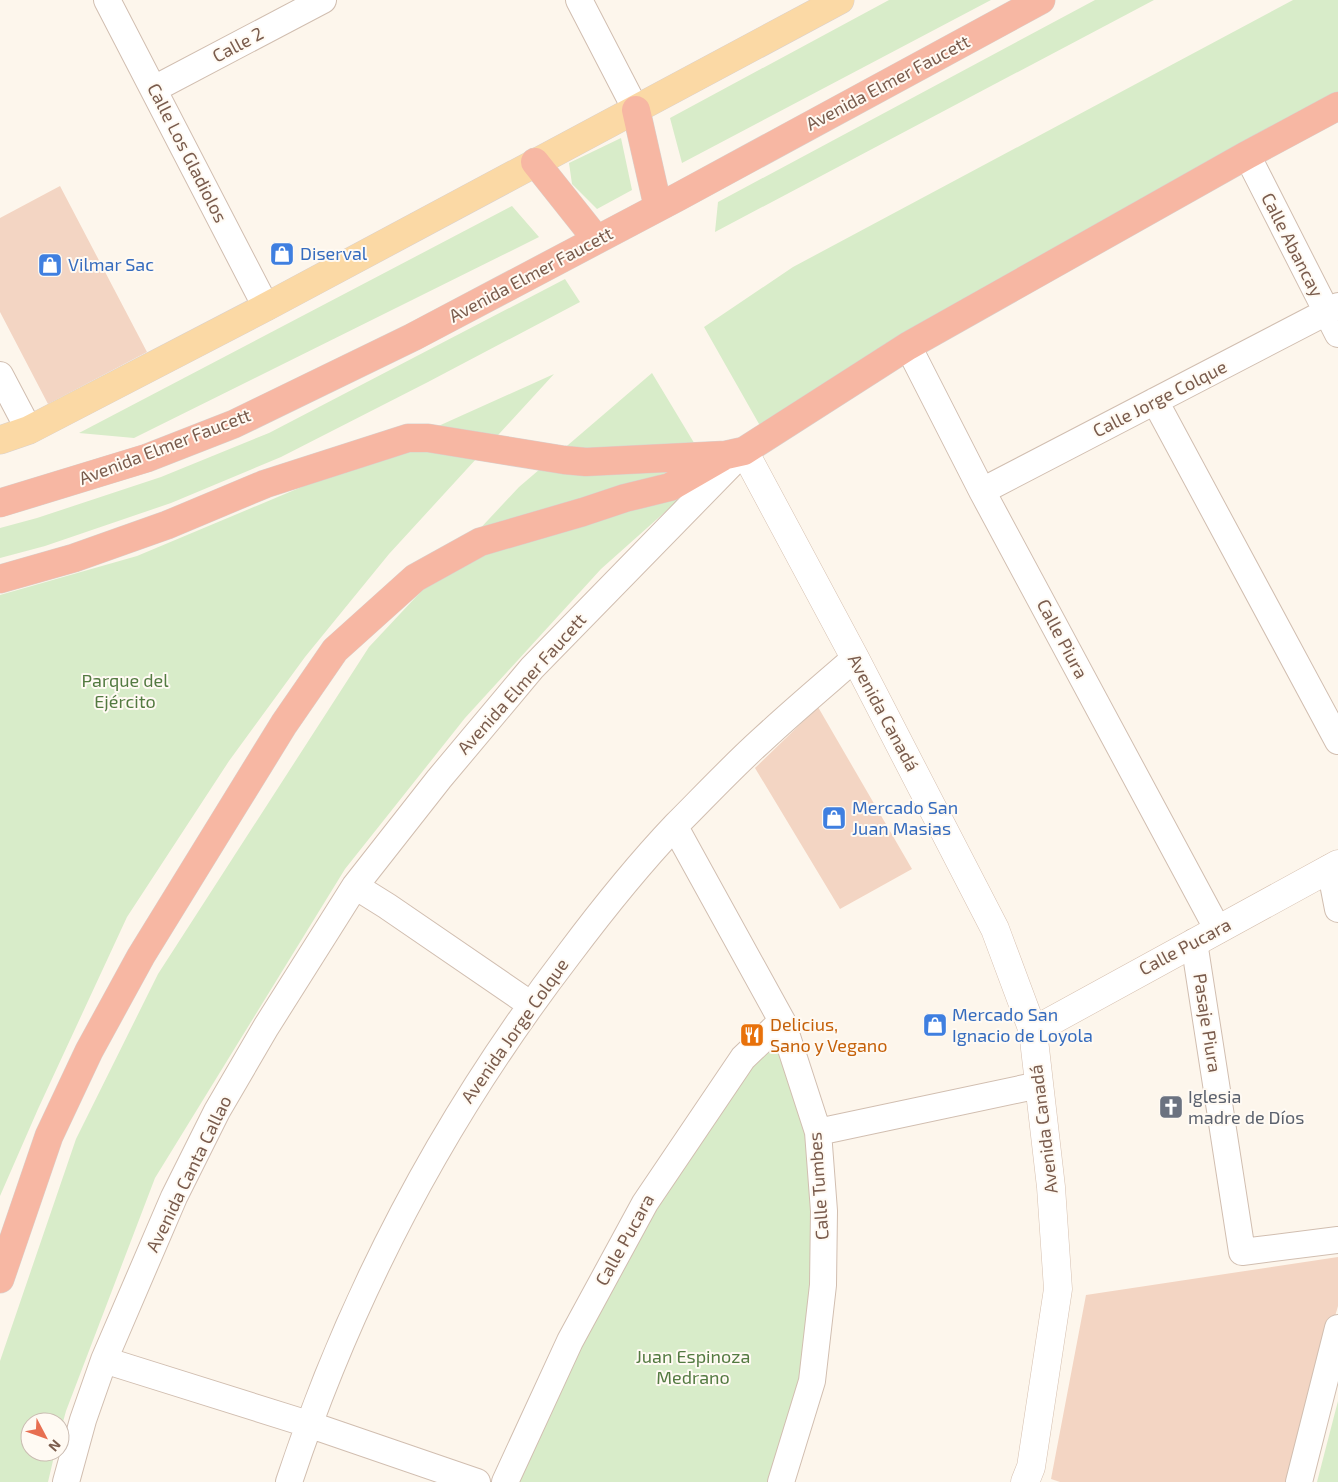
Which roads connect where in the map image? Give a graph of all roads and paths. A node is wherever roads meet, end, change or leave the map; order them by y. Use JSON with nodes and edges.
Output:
{"nodes":[{"id":1,"x":107,"y":0,"type":"edge"},
{"id":2,"x":323,"y":0,"type":"edge"},
{"id":3,"x":579,"y":0,"type":"edge"},
{"id":4,"x":840,"y":0,"type":"edge"},
{"id":5,"x":1041,"y":0,"type":"edge"},
{"id":6,"x":154,"y":89,"type":"junction"},
{"id":7,"x":1338,"y":106,"type":"edge"},
{"id":8,"x":636,"y":110,"type":"junction"},
{"id":9,"x":1246,"y":155,"type":"junction"},
{"id":10,"x":535,"y":162,"type":"junction"},
{"id":11,"x":658,"y":207,"type":"junction"},
{"id":12,"x":597,"y":240,"type":"junction"},
{"id":13,"x":266,"y":307,"type":"junction"},
{"id":14,"x":1334,"y":317,"type":"edge"},
{"id":15,"x":908,"y":346,"type":"junction"},
{"id":16,"x":0,"y":375,"type":"edge"},
{"id":17,"x":1155,"y":401,"type":"junction"},
{"id":18,"x":29,"y":430,"type":"junction"},
{"id":19,"x":0,"y":440,"type":"edge"},
{"id":20,"x":735,"y":453,"type":"junction"},
{"id":21,"x":982,"y":491,"type":"junction"},
{"id":22,"x":0,"y":503,"type":"edge"},
{"id":23,"x":0,"y":579,"type":"edge"},
{"id":24,"x":855,"y":658,"type":"junction"},
{"id":25,"x":1338,"y":741,"type":"edge"},
{"id":26,"x":675,"y":827,"type":"junction"},
{"id":27,"x":1334,"y":866,"type":"edge"},
{"id":28,"x":356,"y":886,"type":"junction"},
{"id":29,"x":1338,"y":909,"type":"edge"},
{"id":30,"x":1218,"y":930,"type":"junction"},
{"id":31,"x":1194,"y":942,"type":"junction"},
{"id":32,"x":530,"y":1004,"type":"junction"},
{"id":33,"x":782,"y":1022,"type":"junction"},
{"id":34,"x":1033,"y":1031,"type":"junction"},
{"id":35,"x":1039,"y":1085,"type":"junction"},
{"id":36,"x":818,"y":1132,"type":"junction"},
{"id":37,"x":1338,"y":1240,"type":"edge"},
{"id":38,"x":0,"y":1279,"type":"edge"},
{"id":39,"x":1338,"y":1328,"type":"edge"},
{"id":40,"x":104,"y":1360,"type":"junction"},
{"id":41,"x":308,"y":1424,"type":"junction"},
{"id":42,"x":66,"y":1482,"type":"edge"},
{"id":43,"x":289,"y":1482,"type":"edge"},
{"id":44,"x":477,"y":1482,"type":"edge"},
{"id":45,"x":505,"y":1482,"type":"edge"},
{"id":46,"x":782,"y":1482,"type":"edge"},
{"id":47,"x":1025,"y":1482,"type":"edge"},
{"id":48,"x":1299,"y":1482,"type":"edge"}],
"edges":[{"from":1,"to":6,"type":"street","name":"Calle Los Gladiolos"},
{"from":2,"to":6,"type":"street","name":"Calle 2"},
{"from":3,"to":8,"type":"street"},
{"from":4,"to":8,"type":"main road"},
{"from":5,"to":11,"type":"highway","name":"Avenida Elmer Faucett"},
{"from":6,"to":13,"type":"street","name":"Calle Los Gladiolos"},
{"from":7,"to":9,"type":"highway","name":"Avenida Elmer Faucett"},
{"from":8,"to":10,"type":"main road"},
{"from":8,"to":11,"type":"highway"},
{"from":9,"to":14,"type":"street","name":"Calle Abancay"},
{"from":9,"to":15,"type":"highway","name":"Avenida Elmer Faucett"},
{"from":10,"to":12,"type":"highway"},
{"from":10,"to":13,"type":"main road"},
{"from":11,"to":12,"type":"highway","name":"Avenida Elmer Faucett"},
{"from":12,"to":22,"type":"highway","name":"Avenida Elmer Faucett"},
{"from":13,"to":18,"type":"main road"},
{"from":14,"to":17,"type":"street","name":"Calle Jorge Colque"},
{"from":15,"to":20,"type":"highway","name":"Avenida Elmer Faucett"},
{"from":15,"to":21,"type":"street","name":"Calle Piura"},
{"from":16,"to":18,"type":"street"},
{"from":17,"to":21,"type":"street","name":"Calle Jorge Colque"},
{"from":17,"to":25,"type":"street"},
{"from":18,"to":19,"type":"main road"},
{"from":20,"to":23,"type":"highway","name":"Avenida Elmer Faucett"},
{"from":20,"to":24,"type":"street","name":"Avenida Canadá"},
{"from":20,"to":28,"type":"street","name":"Avenida Elmer Faucett"},
{"from":20,"to":38,"type":"highway"},
{"from":21,"to":30,"type":"street","name":"Calle Piura"},
{"from":24,"to":26,"type":"street","name":"Avenida Jorge Colque"},
{"from":24,"to":34,"type":"street","name":"Avenida Canadá"},
{"from":26,"to":32,"type":"street","name":"Avenida Jorge Colque"},
{"from":26,"to":33,"type":"street","name":"Calle Tumbes"},
{"from":27,"to":29,"type":"street"},
{"from":27,"to":30,"type":"street","name":"Calle Pucara"},
{"from":28,"to":32,"type":"street"},
{"from":28,"to":40,"type":"street","name":"Avenida Canta Callao"},
{"from":30,"to":31,"type":"street","name":"Calle Pucara"},
{"from":31,"to":34,"type":"street","name":"Calle Pucara"},
{"from":31,"to":37,"type":"street","name":"Pasaje Piura"},
{"from":32,"to":41,"type":"street","name":"Avenida Jorge Colque"},
{"from":33,"to":36,"type":"street","name":"Calle Tumbes"},
{"from":33,"to":45,"type":"street","name":"Calle Pucara"},
{"from":34,"to":35,"type":"street","name":"Avenida Canadá"},
{"from":35,"to":36,"type":"street"},
{"from":35,"to":47,"type":"street","name":"Avenida Canadá"},
{"from":36,"to":46,"type":"street","name":"Calle Tumbes"},
{"from":39,"to":48,"type":"street"},
{"from":40,"to":41,"type":"street"},
{"from":40,"to":42,"type":"street","name":"Avenida Canta Callao"},
{"from":41,"to":43,"type":"street","name":"Avenida Jorge Colque"},
{"from":41,"to":44,"type":"street"}]}
